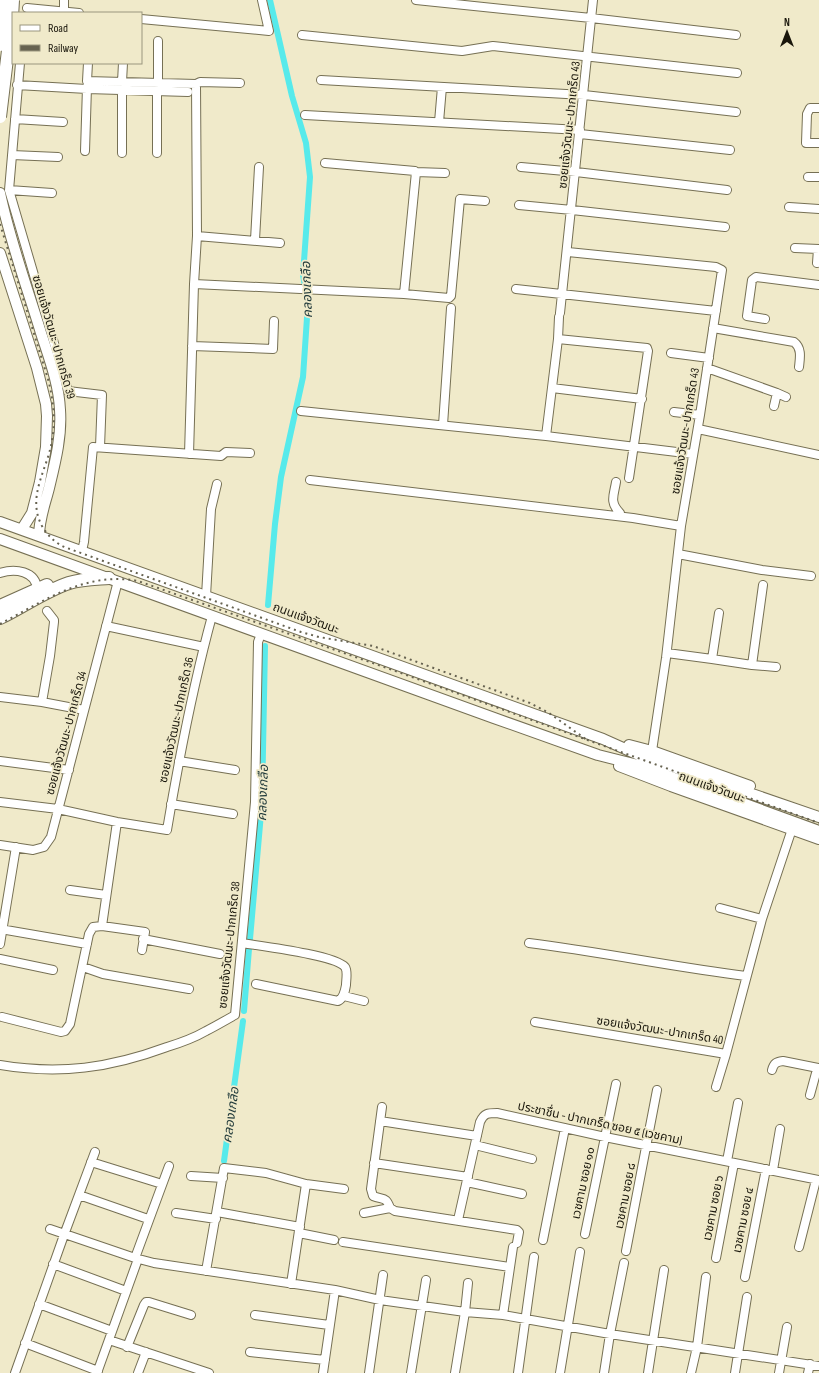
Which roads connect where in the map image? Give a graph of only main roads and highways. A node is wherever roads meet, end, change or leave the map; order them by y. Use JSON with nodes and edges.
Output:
{"nodes":[{"id":1,"x":4,"y":0,"type":"edge"},
{"id":2,"x":13,"y":0,"type":"edge"},
{"id":3,"x":12,"y":12,"type":"edge"},
{"id":4,"x":12,"y":17,"type":"edge"},
{"id":5,"x":0,"y":45,"type":"edge"},
{"id":6,"x":0,"y":118,"type":"edge"},
{"id":7,"x":5,"y":191,"type":"edge"},
{"id":8,"x":0,"y":253,"type":"edge"},
{"id":9,"x":0,"y":522,"type":"edge"},
{"id":10,"x":22,"y":529,"type":"junction"},
{"id":11,"x":39,"y":536,"type":"junction"},
{"id":12,"x":0,"y":539,"type":"edge"},
{"id":13,"x":114,"y":579,"type":"junction"},
{"id":14,"x":68,"y":583,"type":"junction"},
{"id":15,"x":0,"y":606,"type":"edge"},
{"id":16,"x":0,"y":618,"type":"edge"},
{"id":17,"x":604,"y":739,"type":"junction"},
{"id":18,"x":819,"y":811,"type":"edge"},
{"id":19,"x":819,"y":818,"type":"edge"},
{"id":20,"x":792,"y":825,"type":"junction"},
{"id":21,"x":819,"y":831,"type":"edge"},
{"id":22,"x":819,"y":839,"type":"edge"}],
"edges":[{"from":1,"to":5,"type":"highway","bridge":true},
{"from":2,"to":3,"type":"highway","bridge":true},
{"from":4,"to":6,"type":"highway","bridge":true},
{"from":7,"to":11,"type":"main road","name":"ซอยแจ้งวัฒนะ-ปากเกร็ด 39"},
{"from":8,"to":10,"type":"main road","name":"ซอยแจ้งวัฒนะ-ปากเกร็ด 39"},
{"from":9,"to":10,"type":"main road","name":"ถนนแจ้งวัฒนะ"},
{"from":10,"to":11,"type":"main road","name":"ถนนแจ้งวัฒนะ"},
{"from":11,"to":17,"type":"main road","name":"ถนนแจ้งวัฒนะ"},
{"from":12,"to":13,"type":"main road","name":"ถนนแจ้งวัฒนะ"},
{"from":13,"to":14,"type":"highway"},
{"from":13,"to":20,"type":"main road","name":"ถนนแจ้งวัฒนะ"},
{"from":14,"to":15,"type":"highway"},
{"from":14,"to":16,"type":"highway"},
{"from":17,"to":18,"type":"main road","name":"ถนนแจ้งวัฒนะ"},
{"from":17,"to":19,"type":"main road","name":"ถนนแจ้งวัฒนะ"},
{"from":20,"to":21,"type":"main road","name":"ถนนแจ้งวัฒนะ"},
{"from":20,"to":22,"type":"main road","name":"ถนนแจ้งวัฒนะ"}]}
